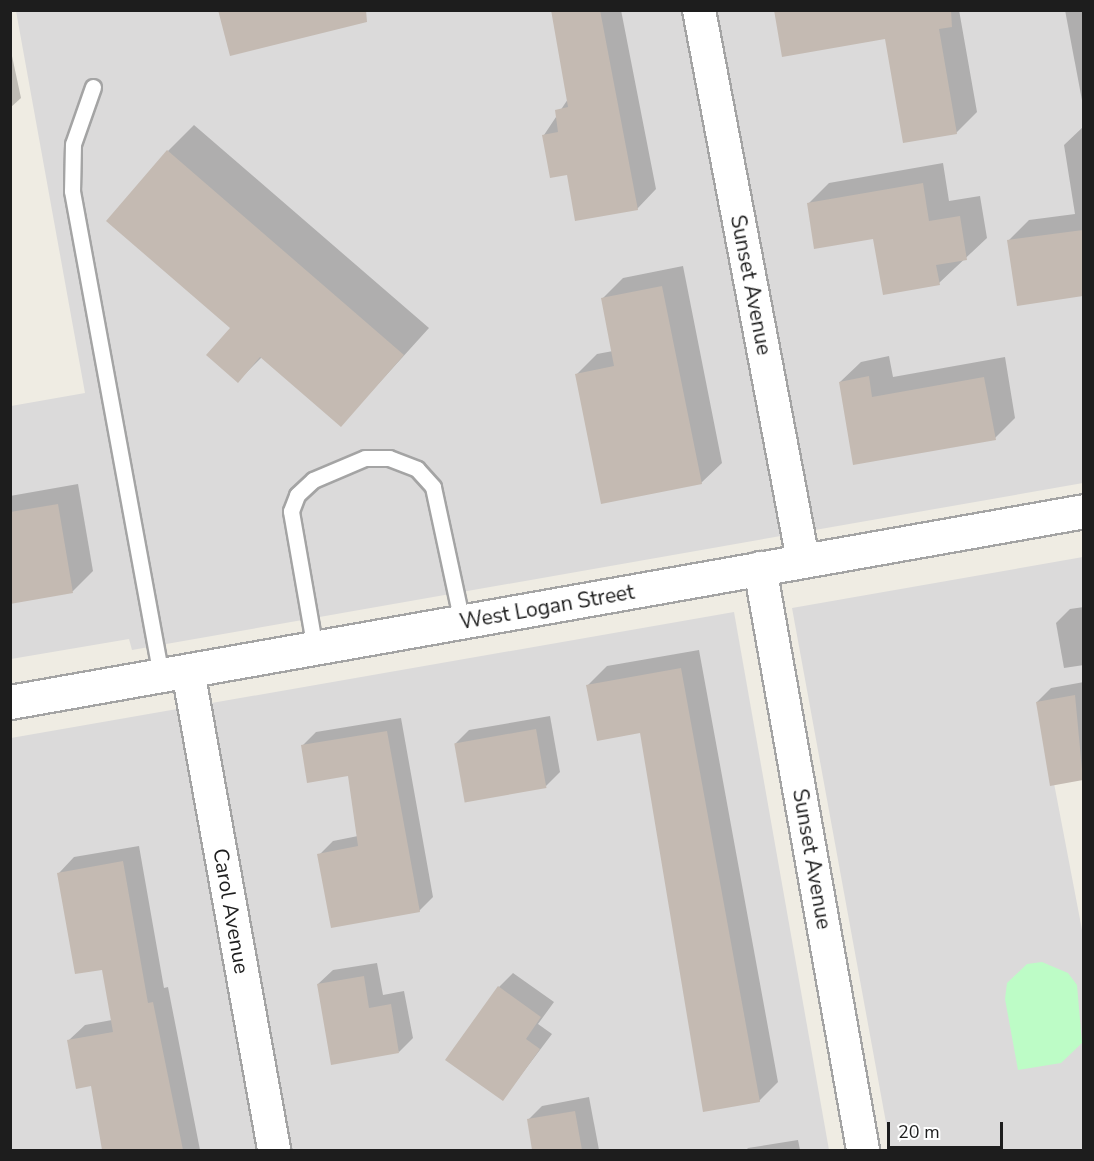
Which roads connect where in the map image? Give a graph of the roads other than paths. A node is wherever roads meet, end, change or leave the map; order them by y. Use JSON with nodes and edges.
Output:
{"nodes":[{"id":1,"x":699,"y":10,"type":"edge"},
{"id":2,"x":93,"y":87,"type":"dead end"},
{"id":3,"x":1083,"y":511,"type":"edge"},
{"id":4,"x":803,"y":560,"type":"junction"},
{"id":5,"x":760,"y":568,"type":"junction"},
{"id":6,"x":462,"y":622,"type":"junction"},
{"id":7,"x":315,"y":649,"type":"junction"},
{"id":8,"x":175,"y":674,"type":"junction"},
{"id":9,"x":10,"y":702,"type":"edge"},
{"id":10,"x":274,"y":1150,"type":"edge"},
{"id":11,"x":863,"y":1150,"type":"edge"}],
"edges":[{"from":1,"to":4,"type":"street","name":"Sunset Avenue"},
{"from":2,"to":8,"type":"lane"},
{"from":3,"to":4,"type":"street","name":"West Logan Street"},
{"from":4,"to":5,"type":"street","name":"West Logan Street"},
{"from":5,"to":6,"type":"street","name":"West Logan Street"},
{"from":5,"to":11,"type":"street","name":"Sunset Avenue"},
{"from":6,"to":7,"type":"street","name":"West Logan Street"},
{"from":6,"to":7,"type":"lane"},
{"from":7,"to":8,"type":"street","name":"West Logan Street"},
{"from":8,"to":9,"type":"street","name":"West Logan Street"},
{"from":8,"to":10,"type":"street","name":"Carol Avenue"}]}
